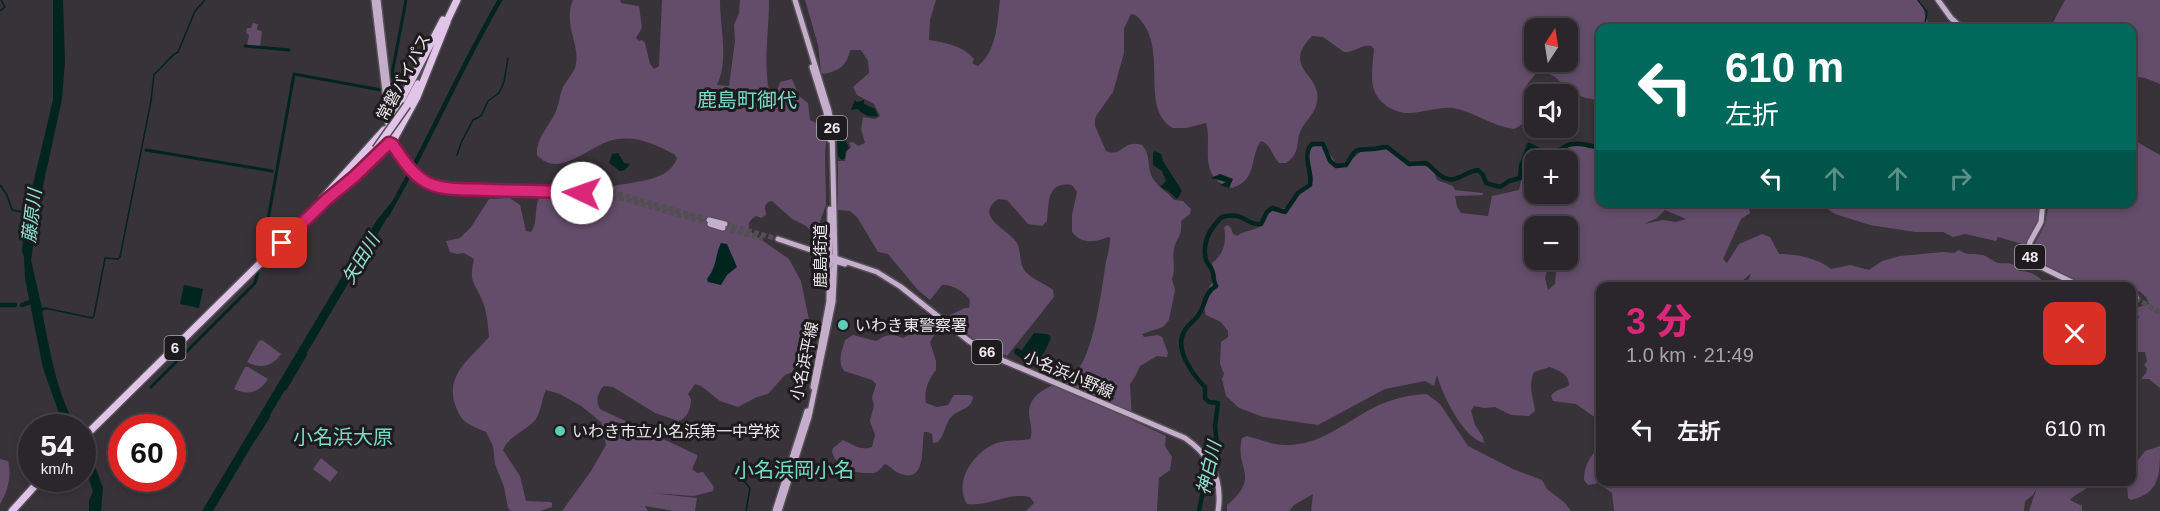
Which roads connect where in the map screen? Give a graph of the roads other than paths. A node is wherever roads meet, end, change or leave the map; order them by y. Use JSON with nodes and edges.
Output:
{"nodes":[{"id":1,"x":376,"y":0,"type":"edge"},
{"id":2,"x":455,"y":0,"type":"edge"},
{"id":3,"x":793,"y":0,"type":"edge"},
{"id":4,"x":1938,"y":0,"type":"edge"},
{"id":5,"x":445,"y":21,"type":"junction"},
{"id":6,"x":1958,"y":24,"type":"edge"},
{"id":7,"x":400,"y":104,"type":"junction"},
{"id":8,"x":391,"y":127,"type":"junction"},
{"id":9,"x":378,"y":148,"type":"junction"},
{"id":10,"x":395,"y":148,"type":"junction"},
{"id":11,"x":404,"y":159,"type":"junction"},
{"id":12,"x":335,"y":188,"type":"junction"},
{"id":13,"x":581,"y":191,"type":"tunnel mouth"},
{"id":14,"x":2042,"y":207,"type":"edge"},
{"id":15,"x":708,"y":221,"type":"tunnel mouth"},
{"id":16,"x":724,"y":226,"type":"tunnel mouth"},
{"id":17,"x":777,"y":241,"type":"tunnel mouth"},
{"id":18,"x":832,"y":259,"type":"junction"},
{"id":19,"x":2072,"y":282,"type":"edge"},
{"id":20,"x":96,"y":423,"type":"edge"},
{"id":21,"x":26,"y":492,"type":"edge"},
{"id":22,"x":28,"y":492,"type":"edge"},
{"id":23,"x":10,"y":511,"type":"edge"},
{"id":24,"x":774,"y":511,"type":"edge"},
{"id":25,"x":779,"y":511,"type":"edge"},
{"id":26,"x":1216,"y":511,"type":"edge"}],
"edges":[{"from":1,"to":7,"type":"main road"},
{"from":1,"to":8,"type":"main road"},
{"from":2,"to":5,"type":"highway","name":"常磐バイパス","number":"6"},
{"from":3,"to":18,"type":"main road","name":"小名浜平線","number":"26"},
{"from":4,"to":6,"type":"main road"},
{"from":5,"to":7,"type":"highway","name":"常磐バイパス","number":"6"},
{"from":5,"to":8,"type":"highway","number":"6"},
{"from":7,"to":8,"type":"highway","number":"6"},
{"from":7,"to":9,"type":"highway","name":"常磐バイパス","number":"6","bridge":true},
{"from":8,"to":9,"type":"highway","number":"6"},
{"from":8,"to":10,"type":"main road"},
{"from":8,"to":11,"type":"main road"},
{"from":8,"to":12,"type":"highway","number":"6"},
{"from":9,"to":10,"type":"highway"},
{"from":9,"to":12,"type":"highway","name":"常磐バイパス","number":"6"},
{"from":10,"to":11,"type":"main road"},
{"from":11,"to":13,"type":"main road"},
{"from":12,"to":20,"type":"highway","name":"常磐バイパス","number":"6"},
{"from":14,"to":19,"type":"main road","number":"48"},
{"from":15,"to":16,"type":"main road"},
{"from":17,"to":18,"type":"main road","name":"小名浜小野線","number":"66"},
{"from":18,"to":24,"type":"main road","name":"小名浜平線","number":"26"},
{"from":18,"to":25,"type":"main road","name":"鹿島街道","number":"26"},
{"from":18,"to":26,"type":"main road","name":"小名浜小野線","number":"66"},
{"from":21,"to":23,"type":"highway"},
{"from":22,"to":23,"type":"highway"}]}
